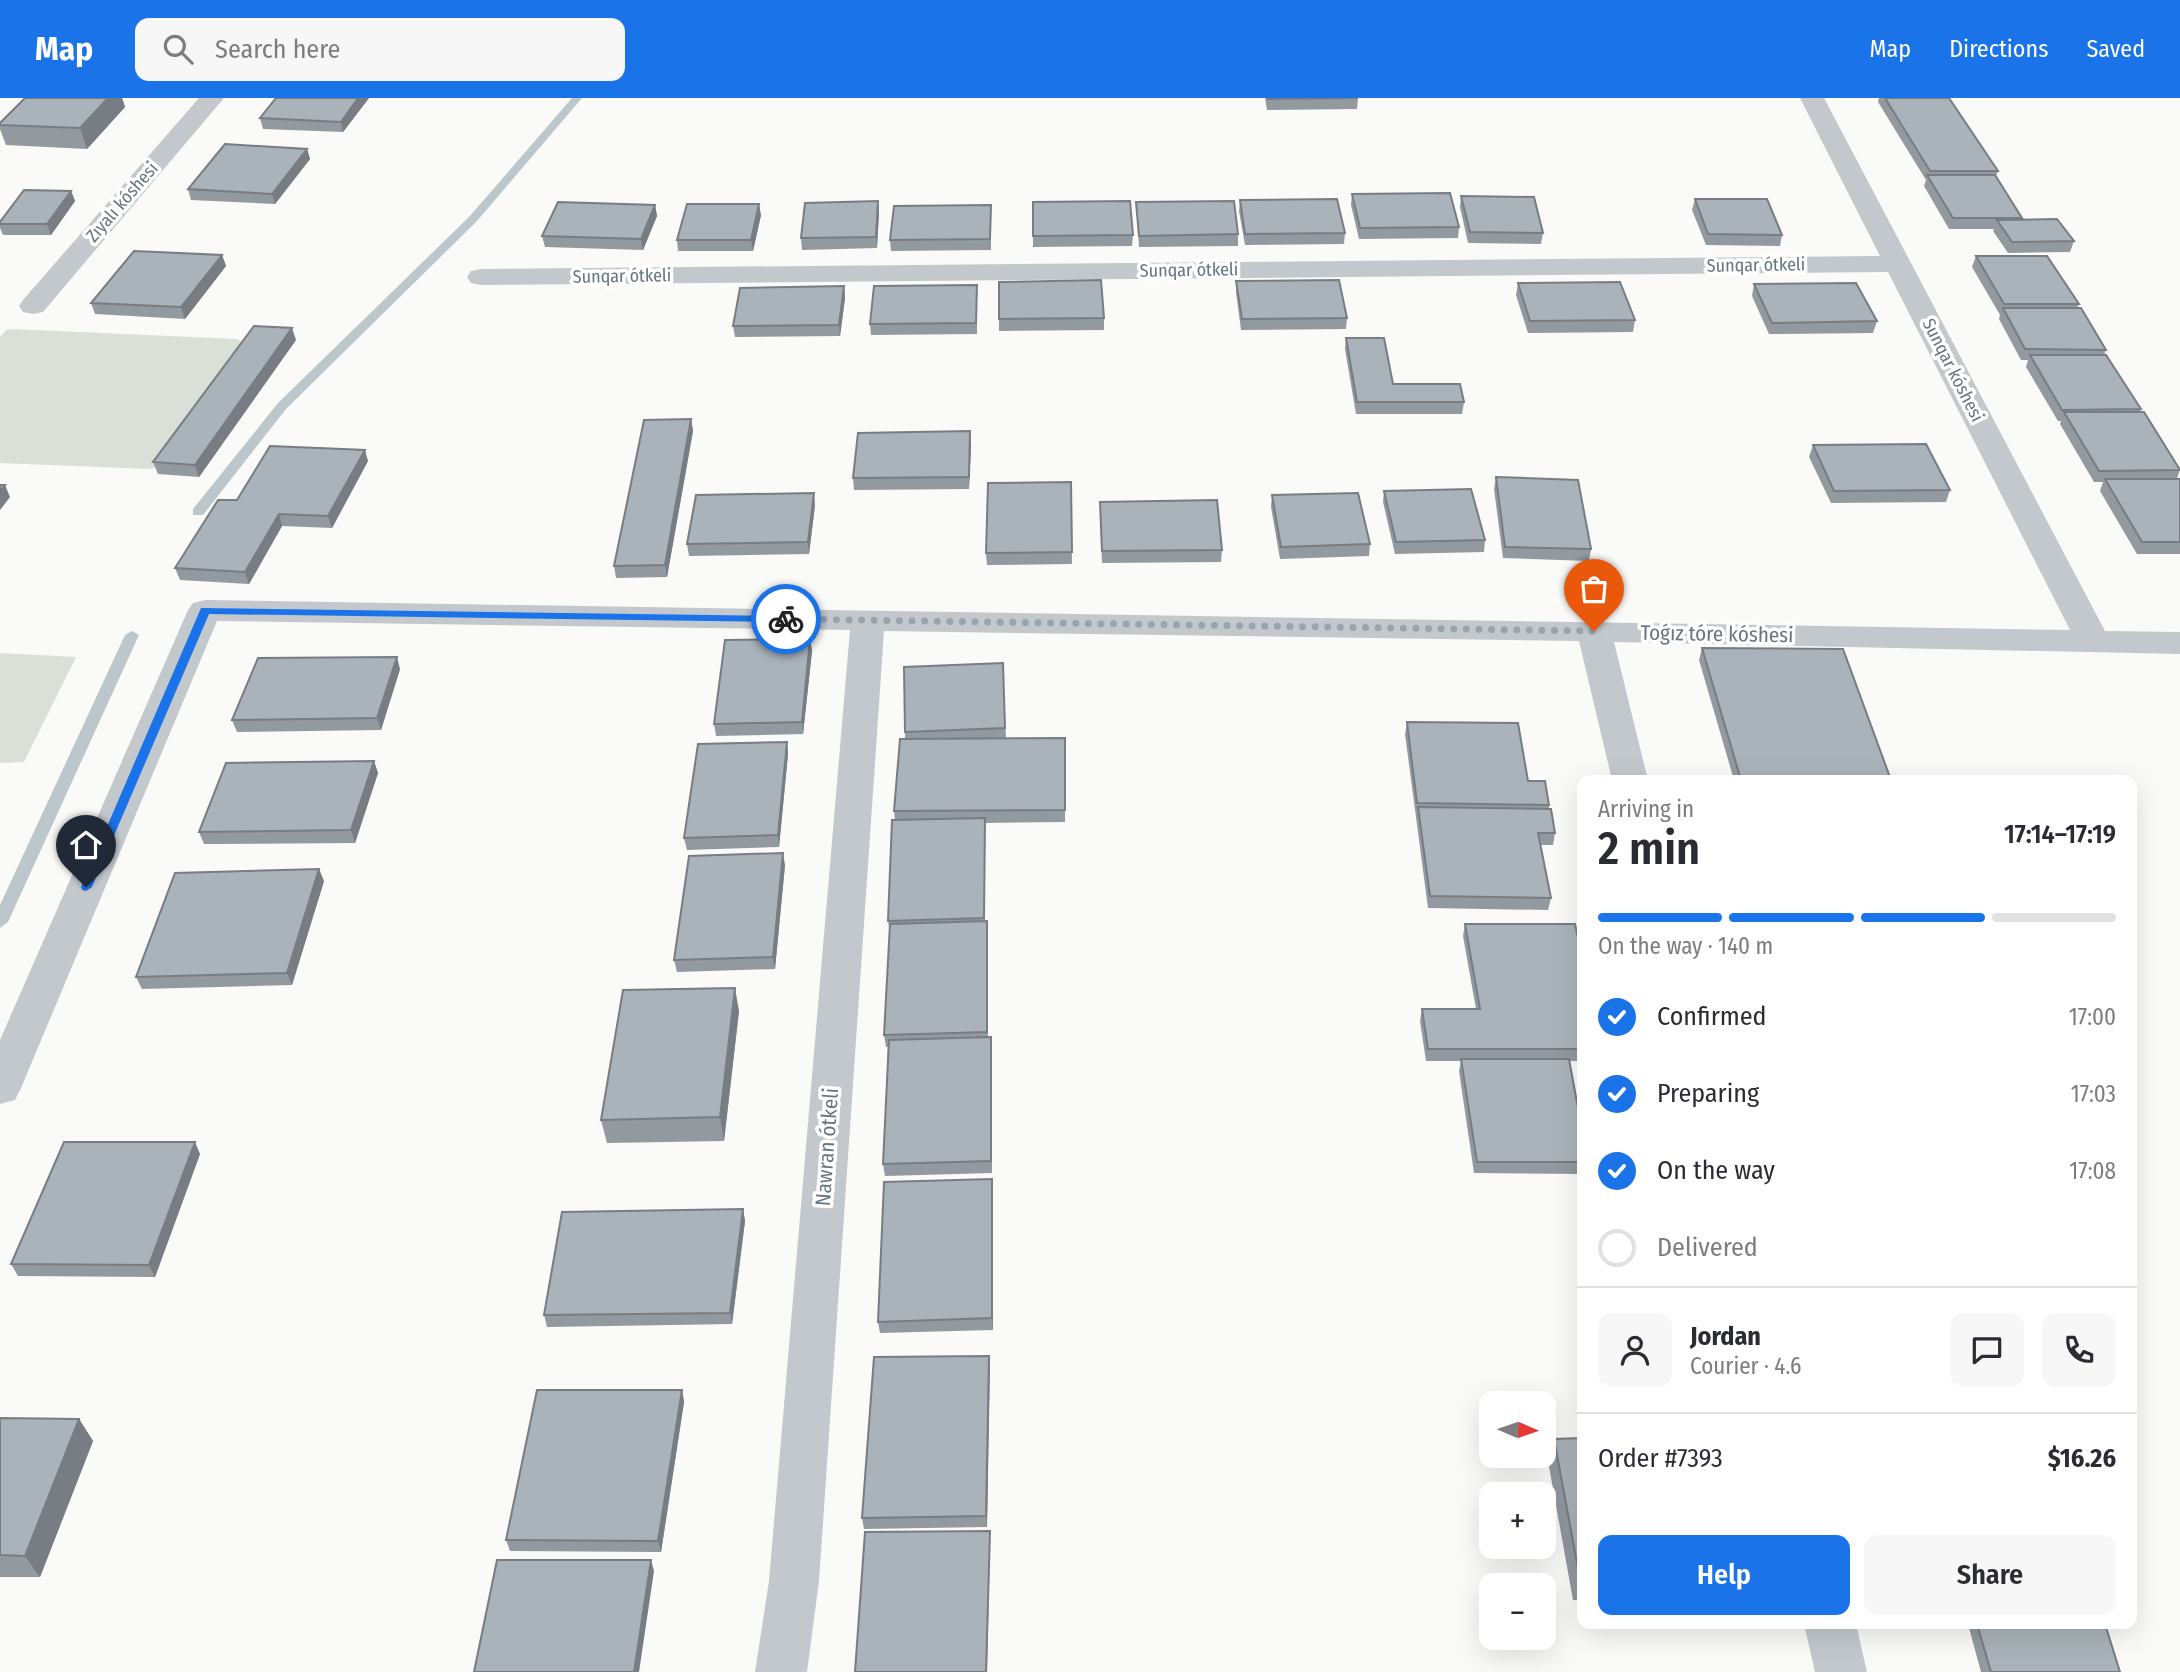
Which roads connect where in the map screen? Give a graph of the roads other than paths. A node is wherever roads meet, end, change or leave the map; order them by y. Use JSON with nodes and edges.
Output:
{"nodes":[{"id":1,"x":212,"y":98,"type":"edge"},
{"id":2,"x":1812,"y":98,"type":"edge"},
{"id":3,"x":1898,"y":264,"type":"junction"},
{"id":4,"x":481,"y":277,"type":"dead end"},
{"id":5,"x":33,"y":306,"type":"dead end"},
{"id":6,"x":868,"y":621,"type":"junction"},
{"id":7,"x":1594,"y":631,"type":"junction"},
{"id":8,"x":2093,"y":641,"type":"junction"},
{"id":9,"x":2180,"y":643,"type":"edge"},
{"id":10,"x":1629,"y":775,"type":"edge"},
{"id":11,"x":0,"y":1088,"type":"edge"},
{"id":12,"x":1831,"y":1629,"type":"edge"},
{"id":13,"x":781,"y":1672,"type":"edge"},
{"id":14,"x":1841,"y":1672,"type":"edge"}],
"edges":[{"from":1,"to":5,"type":"street","name":"Zıyalı kóshesi"},
{"from":2,"to":3,"type":"street","name":"Sunqar kóshesi"},
{"from":3,"to":4,"type":"street","name":"Sunqar ótkeli"},
{"from":3,"to":8,"type":"street","name":"Sunqar kóshesi"},
{"from":6,"to":7,"type":"street","name":"Toǵız tóre kóshesi"},
{"from":6,"to":11,"type":"street","name":"Toǵız tóre kóshesi"},
{"from":6,"to":13,"type":"street","name":"Nawran ótkeli"},
{"from":7,"to":8,"type":"street","name":"Toǵız tóre kóshesi"},
{"from":7,"to":10,"type":"street"},
{"from":8,"to":9,"type":"street","name":"Toǵız tóre kóshesi"},
{"from":12,"to":14,"type":"street"}]}
